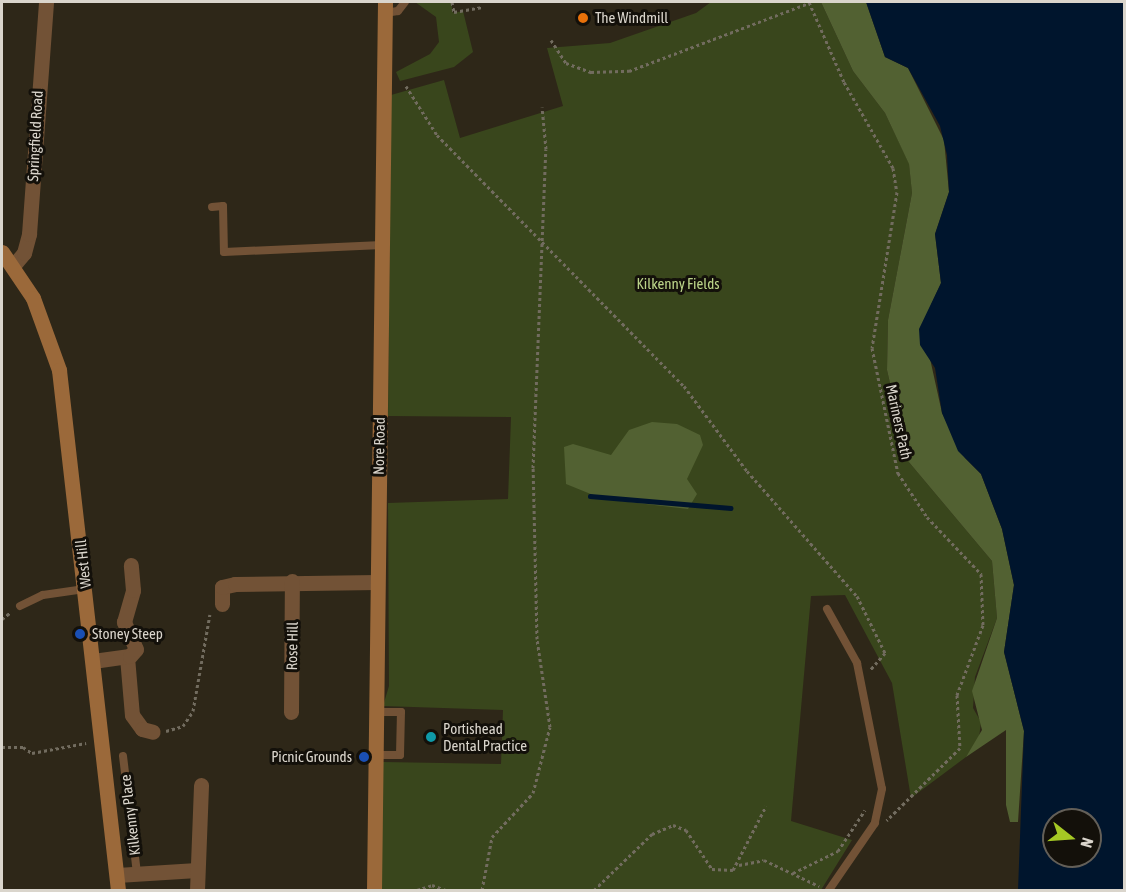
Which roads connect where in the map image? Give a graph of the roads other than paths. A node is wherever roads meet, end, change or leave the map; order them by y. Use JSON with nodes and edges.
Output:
{"nodes":[{"id":1,"x":46,"y":2,"type":"edge"},
{"id":2,"x":405,"y":2,"type":"edge"},
{"id":3,"x":385,"y":7,"type":"edge"},
{"id":4,"x":212,"y":207,"type":"dead end"},
{"id":5,"x":382,"y":245,"type":"junction"},
{"id":6,"x":2,"y":252,"type":"edge"},
{"id":7,"x":13,"y":266,"type":"junction"},
{"id":8,"x":131,"y":565,"type":"dead end"},
{"id":9,"x":292,"y":581,"type":"junction"},
{"id":10,"x":377,"y":582,"type":"junction"},
{"id":11,"x":85,"y":589,"type":"junction"},
{"id":12,"x":222,"y":604,"type":"road end"},
{"id":13,"x":20,"y":606,"type":"dead end"},
{"id":14,"x":827,"y":609,"type":"dead end"},
{"id":15,"x":127,"y":657,"type":"junction"},
{"id":16,"x":93,"y":661,"type":"junction"},
{"id":17,"x":291,"y":712,"type":"dead end"},
{"id":18,"x":376,"y":712,"type":"junction"},
{"id":19,"x":153,"y":732,"type":"road end"},
{"id":20,"x":375,"y":755,"type":"junction"},
{"id":21,"x":123,"y":756,"type":"dead end"},
{"id":22,"x":201,"y":785,"type":"dead end"},
{"id":23,"x":197,"y":870,"type":"junction"},
{"id":24,"x":137,"y":874,"type":"junction"},
{"id":25,"x":118,"y":883,"type":"edge"},
{"id":26,"x":197,"y":891,"type":"edge"},
{"id":27,"x":374,"y":891,"type":"edge"},
{"id":28,"x":829,"y":891,"type":"edge"}],
"edges":[{"from":1,"to":7,"type":"street","name":"Springfield Road"},
{"from":2,"to":3,"type":"lane"},
{"from":3,"to":5,"type":"street","name":"Nore Road"},
{"from":4,"to":5,"type":"lane"},
{"from":5,"to":10,"type":"street","name":"Nore Road"},
{"from":6,"to":7,"type":"street","name":"West Hill"},
{"from":7,"to":11,"type":"street","name":"West Hill"},
{"from":8,"to":15,"type":"street"},
{"from":9,"to":10,"type":"street"},
{"from":9,"to":12,"type":"street"},
{"from":9,"to":17,"type":"street","name":"Rose Hill"},
{"from":10,"to":18,"type":"street","name":"Nore Road"},
{"from":11,"to":13,"type":"lane"},
{"from":11,"to":16,"type":"street","name":"West Hill"},
{"from":14,"to":28,"type":"lane"},
{"from":15,"to":16,"type":"street"},
{"from":15,"to":19,"type":"street"},
{"from":16,"to":25,"type":"street","name":"West Hill"},
{"from":18,"to":20,"type":"street","name":"Nore Road"},
{"from":18,"to":20,"type":"lane"},
{"from":20,"to":27,"type":"street","name":"Nore Road"},
{"from":21,"to":24,"type":"lane","name":"Kilkenny Place"},
{"from":22,"to":23,"type":"street"},
{"from":23,"to":24,"type":"street","name":"Kilkenny Place"},
{"from":23,"to":26,"type":"street"},
{"from":24,"to":25,"type":"street","name":"Kilkenny Place"}]}
